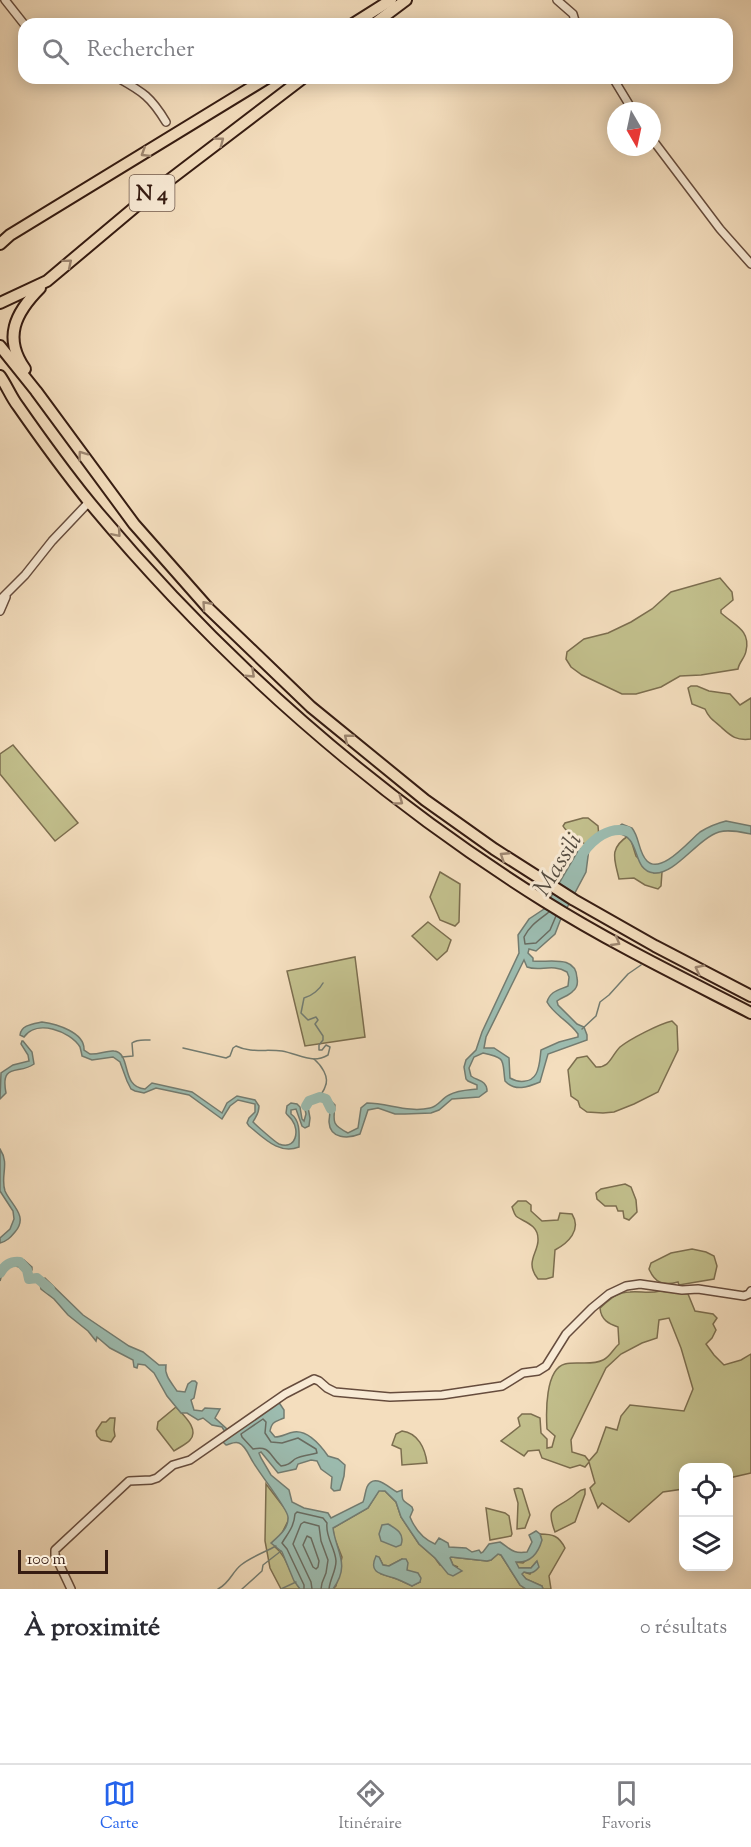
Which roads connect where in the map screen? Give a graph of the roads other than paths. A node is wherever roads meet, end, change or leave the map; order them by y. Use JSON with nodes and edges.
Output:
{"nodes":[{"id":1,"x":5,"y":0,"type":"edge"},
{"id":2,"x":391,"y":0,"type":"edge"},
{"id":3,"x":405,"y":0,"type":"edge"},
{"id":4,"x":557,"y":0,"type":"edge"},
{"id":5,"x":19,"y":18,"type":"edge"},
{"id":6,"x":362,"y":18,"type":"edge"},
{"id":7,"x":382,"y":18,"type":"edge"},
{"id":8,"x":574,"y":18,"type":"edge"},
{"id":9,"x":128,"y":84,"type":"edge"},
{"id":10,"x":257,"y":84,"type":"edge"},
{"id":11,"x":295,"y":84,"type":"edge"},
{"id":12,"x":617,"y":84,"type":"edge"},
{"id":13,"x":628,"y":102,"type":"edge"},
{"id":14,"x":166,"y":122,"type":"dead end"},
{"id":15,"x":661,"y":151,"type":"edge"},
{"id":16,"x":4,"y":240,"type":"edge"},
{"id":17,"x":751,"y":264,"type":"edge"},
{"id":18,"x":46,"y":282,"type":"junction"},
{"id":19,"x":0,"y":303,"type":"edge"},
{"id":20,"x":0,"y":346,"type":"edge"},
{"id":21,"x":0,"y":376,"type":"edge"},
{"id":22,"x":0,"y":386,"type":"edge"},
{"id":23,"x":36,"y":391,"type":"junction"},
{"id":24,"x":16,"y":404,"type":"junction"},
{"id":25,"x":89,"y":502,"type":"junction"},
{"id":26,"x":7,"y":595,"type":"junction"},
{"id":27,"x":0,"y":600,"type":"edge"},
{"id":28,"x":0,"y":611,"type":"edge"},
{"id":29,"x":751,"y":996,"type":"edge"},
{"id":30,"x":751,"y":1013,"type":"edge"},
{"id":31,"x":751,"y":1291,"type":"edge"},
{"id":32,"x":71,"y":1589,"type":"edge"}],
"edges":[{"from":1,"to":5,"type":"street"},
{"from":2,"to":6,"type":"highway"},
{"from":3,"to":7,"type":"highway"},
{"from":4,"to":8,"type":"street"},
{"from":9,"to":14,"type":"street"},
{"from":10,"to":16,"type":"highway","number":"N 4","one_way":true},
{"from":18,"to":11,"type":"highway","number":"N 4","one_way":true},
{"from":12,"to":13,"type":"street"},
{"from":15,"to":17,"type":"street"},
{"from":18,"to":19,"type":"highway","number":"N 4"},
{"from":18,"to":23,"type":"highway"},
{"from":20,"to":23,"type":"highway"},
{"from":21,"to":24,"type":"highway"},
{"from":22,"to":24,"type":"highway"},
{"from":29,"to":23,"type":"highway","one_way":true},
{"from":24,"to":25,"type":"highway"},
{"from":25,"to":26,"type":"street"},
{"from":25,"to":30,"type":"highway","one_way":true},
{"from":26,"to":27,"type":"street"},
{"from":26,"to":28,"type":"street"},
{"from":31,"to":32,"type":"street"}]}
